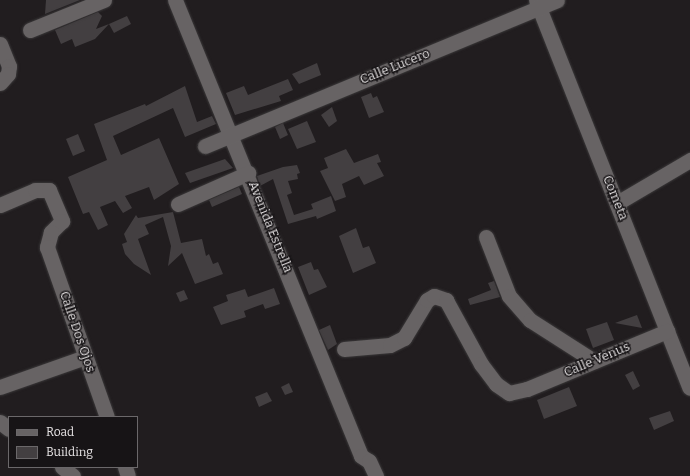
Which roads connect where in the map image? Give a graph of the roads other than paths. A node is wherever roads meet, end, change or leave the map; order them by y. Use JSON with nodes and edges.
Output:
{"nodes":[{"id":1,"x":104,"y":0,"type":"edge"},
{"id":2,"x":175,"y":0,"type":"edge"},
{"id":3,"x":547,"y":2,"type":"edge"},
{"id":4,"x":30,"y":30,"type":"dead end"},
{"id":5,"x":0,"y":44,"type":"edge"},
{"id":6,"x":0,"y":83,"type":"edge"},
{"id":7,"x":232,"y":134,"type":"junction"},
{"id":8,"x":205,"y":146,"type":"dead end"},
{"id":9,"x":690,"y":160,"type":"edge"},
{"id":10,"x":248,"y":173,"type":"junction"},
{"id":11,"x":616,"y":203,"type":"junction"},
{"id":12,"x":178,"y":204,"type":"dead end"},
{"id":13,"x":0,"y":205,"type":"edge"},
{"id":14,"x":486,"y":237,"type":"dead end"},
{"id":15,"x":667,"y":331,"type":"junction"},
{"id":16,"x":344,"y":349,"type":"dead end"},
{"id":17,"x":85,"y":357,"type":"junction"},
{"id":18,"x":594,"y":361,"type":"junction"},
{"id":19,"x":0,"y":387,"type":"edge"},
{"id":20,"x":690,"y":388,"type":"edge"},
{"id":21,"x":107,"y":416,"type":"edge"},
{"id":22,"x":0,"y":422,"type":"edge"},
{"id":23,"x":8,"y":428,"type":"edge"},
{"id":24,"x":63,"y":468,"type":"edge"},
{"id":25,"x":73,"y":476,"type":"edge"},
{"id":26,"x":376,"y":476,"type":"edge"}],
"edges":[{"from":1,"to":4,"type":"street"},
{"from":2,"to":7,"type":"street","name":"Avenida Estrella"},
{"from":3,"to":7,"type":"street","name":"Calle Lucero"},
{"from":3,"to":11,"type":"street","name":"Cometa"},
{"from":5,"to":6,"type":"street"},
{"from":7,"to":8,"type":"street","name":"Calle Lucero"},
{"from":7,"to":10,"type":"street","name":"Avenida Estrella"},
{"from":9,"to":11,"type":"street"},
{"from":10,"to":12,"type":"street"},
{"from":10,"to":26,"type":"street","name":"Avenida Estrella"},
{"from":11,"to":15,"type":"street","name":"Cometa"},
{"from":13,"to":17,"type":"street","name":"Calle Dos Ojos"},
{"from":14,"to":18,"type":"street"},
{"from":15,"to":18,"type":"street","name":"Calle Venus"},
{"from":15,"to":20,"type":"street","name":"Cometa"},
{"from":16,"to":18,"type":"street","name":"Calle Venus"},
{"from":17,"to":19,"type":"street"},
{"from":17,"to":21,"type":"street","name":"Calle Dos Ojos"},
{"from":22,"to":23,"type":"street"},
{"from":24,"to":25,"type":"street"}]}
